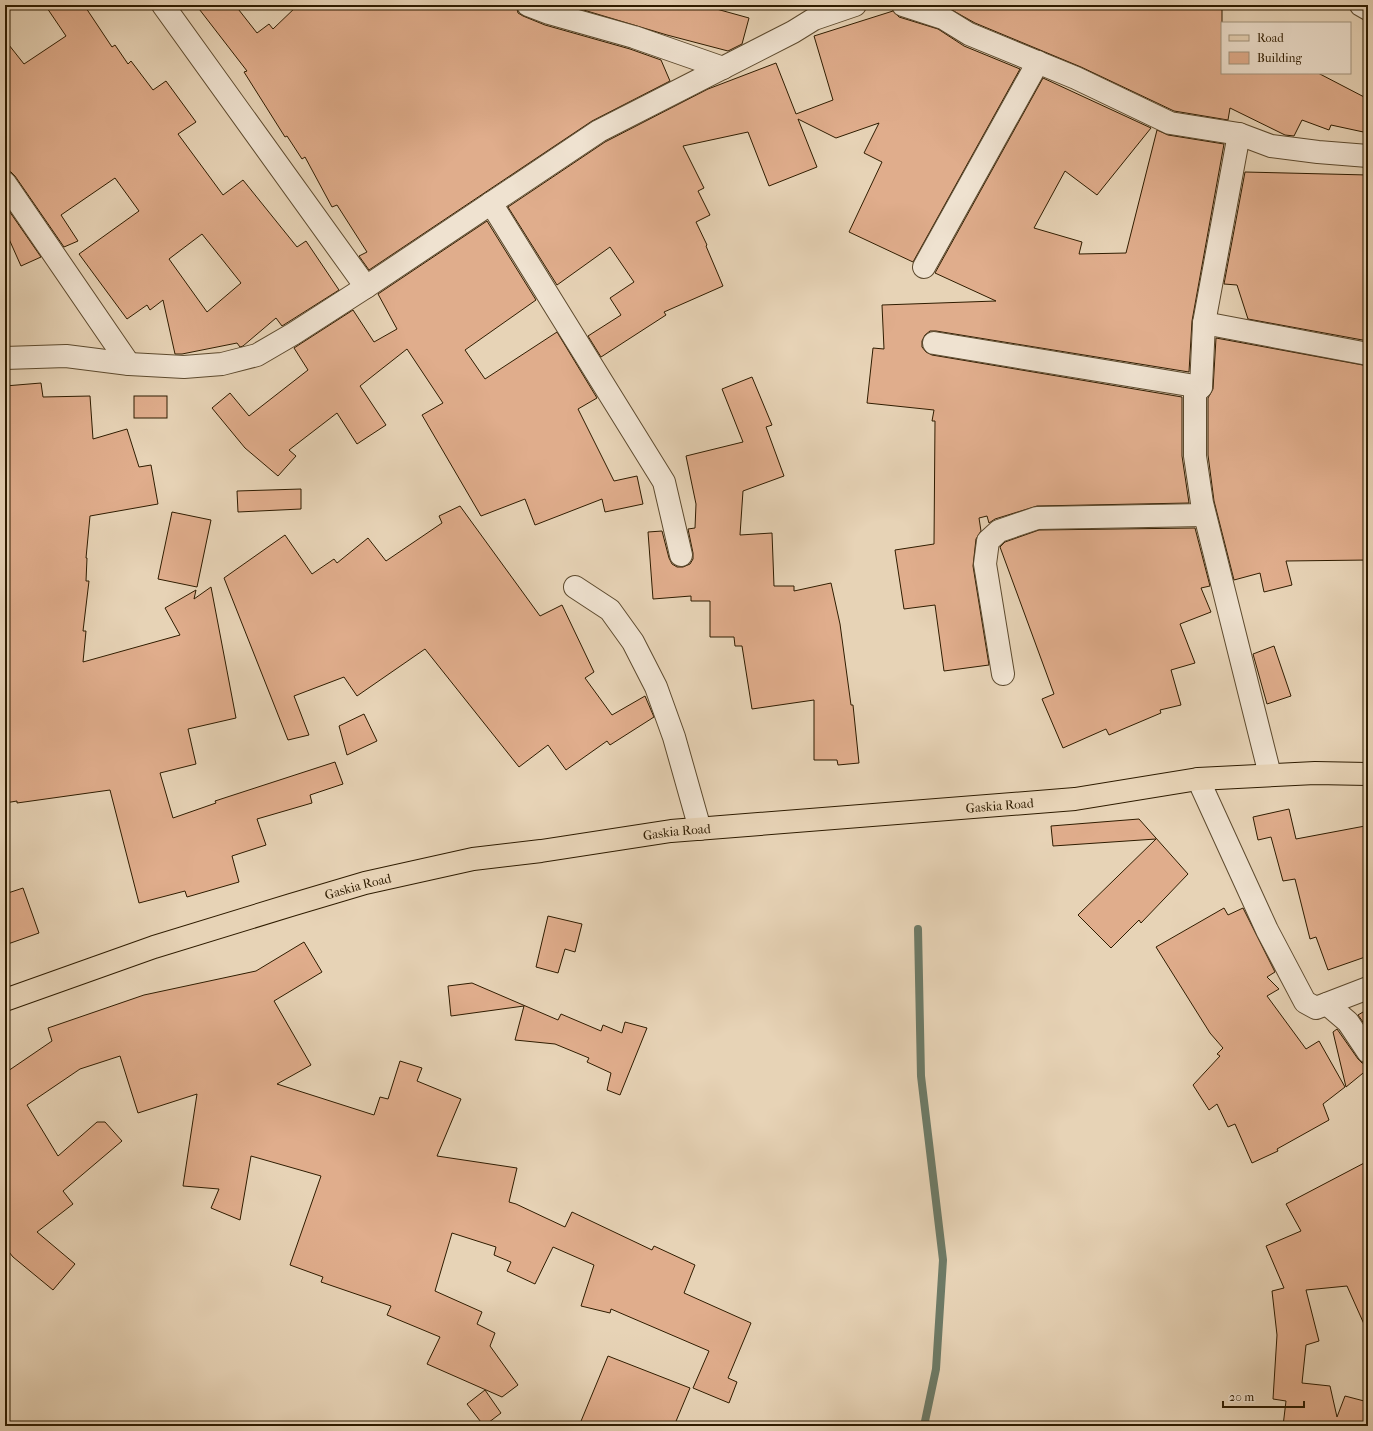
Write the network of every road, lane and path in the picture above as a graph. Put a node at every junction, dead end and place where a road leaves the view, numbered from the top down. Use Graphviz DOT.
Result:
graph roads {
  1 [pos="163,5"];
  2 [pos="528,5"];
  3 [pos="855,5"];
  4 [pos="903,5"];
  5 [pos="1361,5"];
  6 [pos="1368,9"];
  7 [pos="814,12"];
  8 [pos="1038,62"];
  9 [pos="723,68"];
  10 [pos="1239,134"];
  11 [pos="1368,156"];
  12 [pos="5,183"];
  13 [pos="491,203"];
  14 [pos="924,267"];
  15 [pos="366,287"];
  16 [pos="1204,322"];
  17 [pos="934,343"];
  18 [pos="1368,354"];
  19 [pos="5,358"];
  20 [pos="130,364"];
  21 [pos="1201,387"];
  22 [pos="1204,515"];
  23 [pos="680,555"];
  24 [pos="575,587"];
  25 [pos="1003,674"];
  26 [pos="1368,774"];
  27 [pos="1270,775"];
  28 [pos="1198,779"];
  29 [pos="700,829"];
  30 [pos="1368,988"];
  31 [pos="5,1000"];
  32 [pos="1327,1004"];
  33 [pos="1368,1052"];
  1 -- 15 [label="street"];
  2 -- 9 [label="street"];
  3 -- 7 [label="street"];
  4 -- 8 [label="street"];
  5 -- 6 [label="street"];
  7 -- 9 [label="street"];
  8 -- 10 [label="street"];
  8 -- 14 [label="street"];
  9 -- 13 [label="street"];
  10 -- 11 [label="street"];
  10 -- 16 [label="street"];
  12 -- 20 [label="street"];
  13 -- 15 [label="street"];
  13 -- 23 [label="street"];
  15 -- 20 [label="street"];
  16 -- 18 [label="street"];
  16 -- 21 [label="street"];
  17 -- 21 [label="street"];
  19 -- 20 [label="street"];
  21 -- 22 [label="street"];
  22 -- 25 [label="street"];
  22 -- 27 [label="street"];
  24 -- 29 [label="street"];
  26 -- 27 [label="main road, Gaskia Road"];
  27 -- 28 [label="main road, Gaskia Road"];
  28 -- 29 [label="main road, Gaskia Road"];
  28 -- 32 [label="street"];
  29 -- 31 [label="main road, Gaskia Road"];
  30 -- 32 [label="street"];
  32 -- 33 [label="street"];
}
